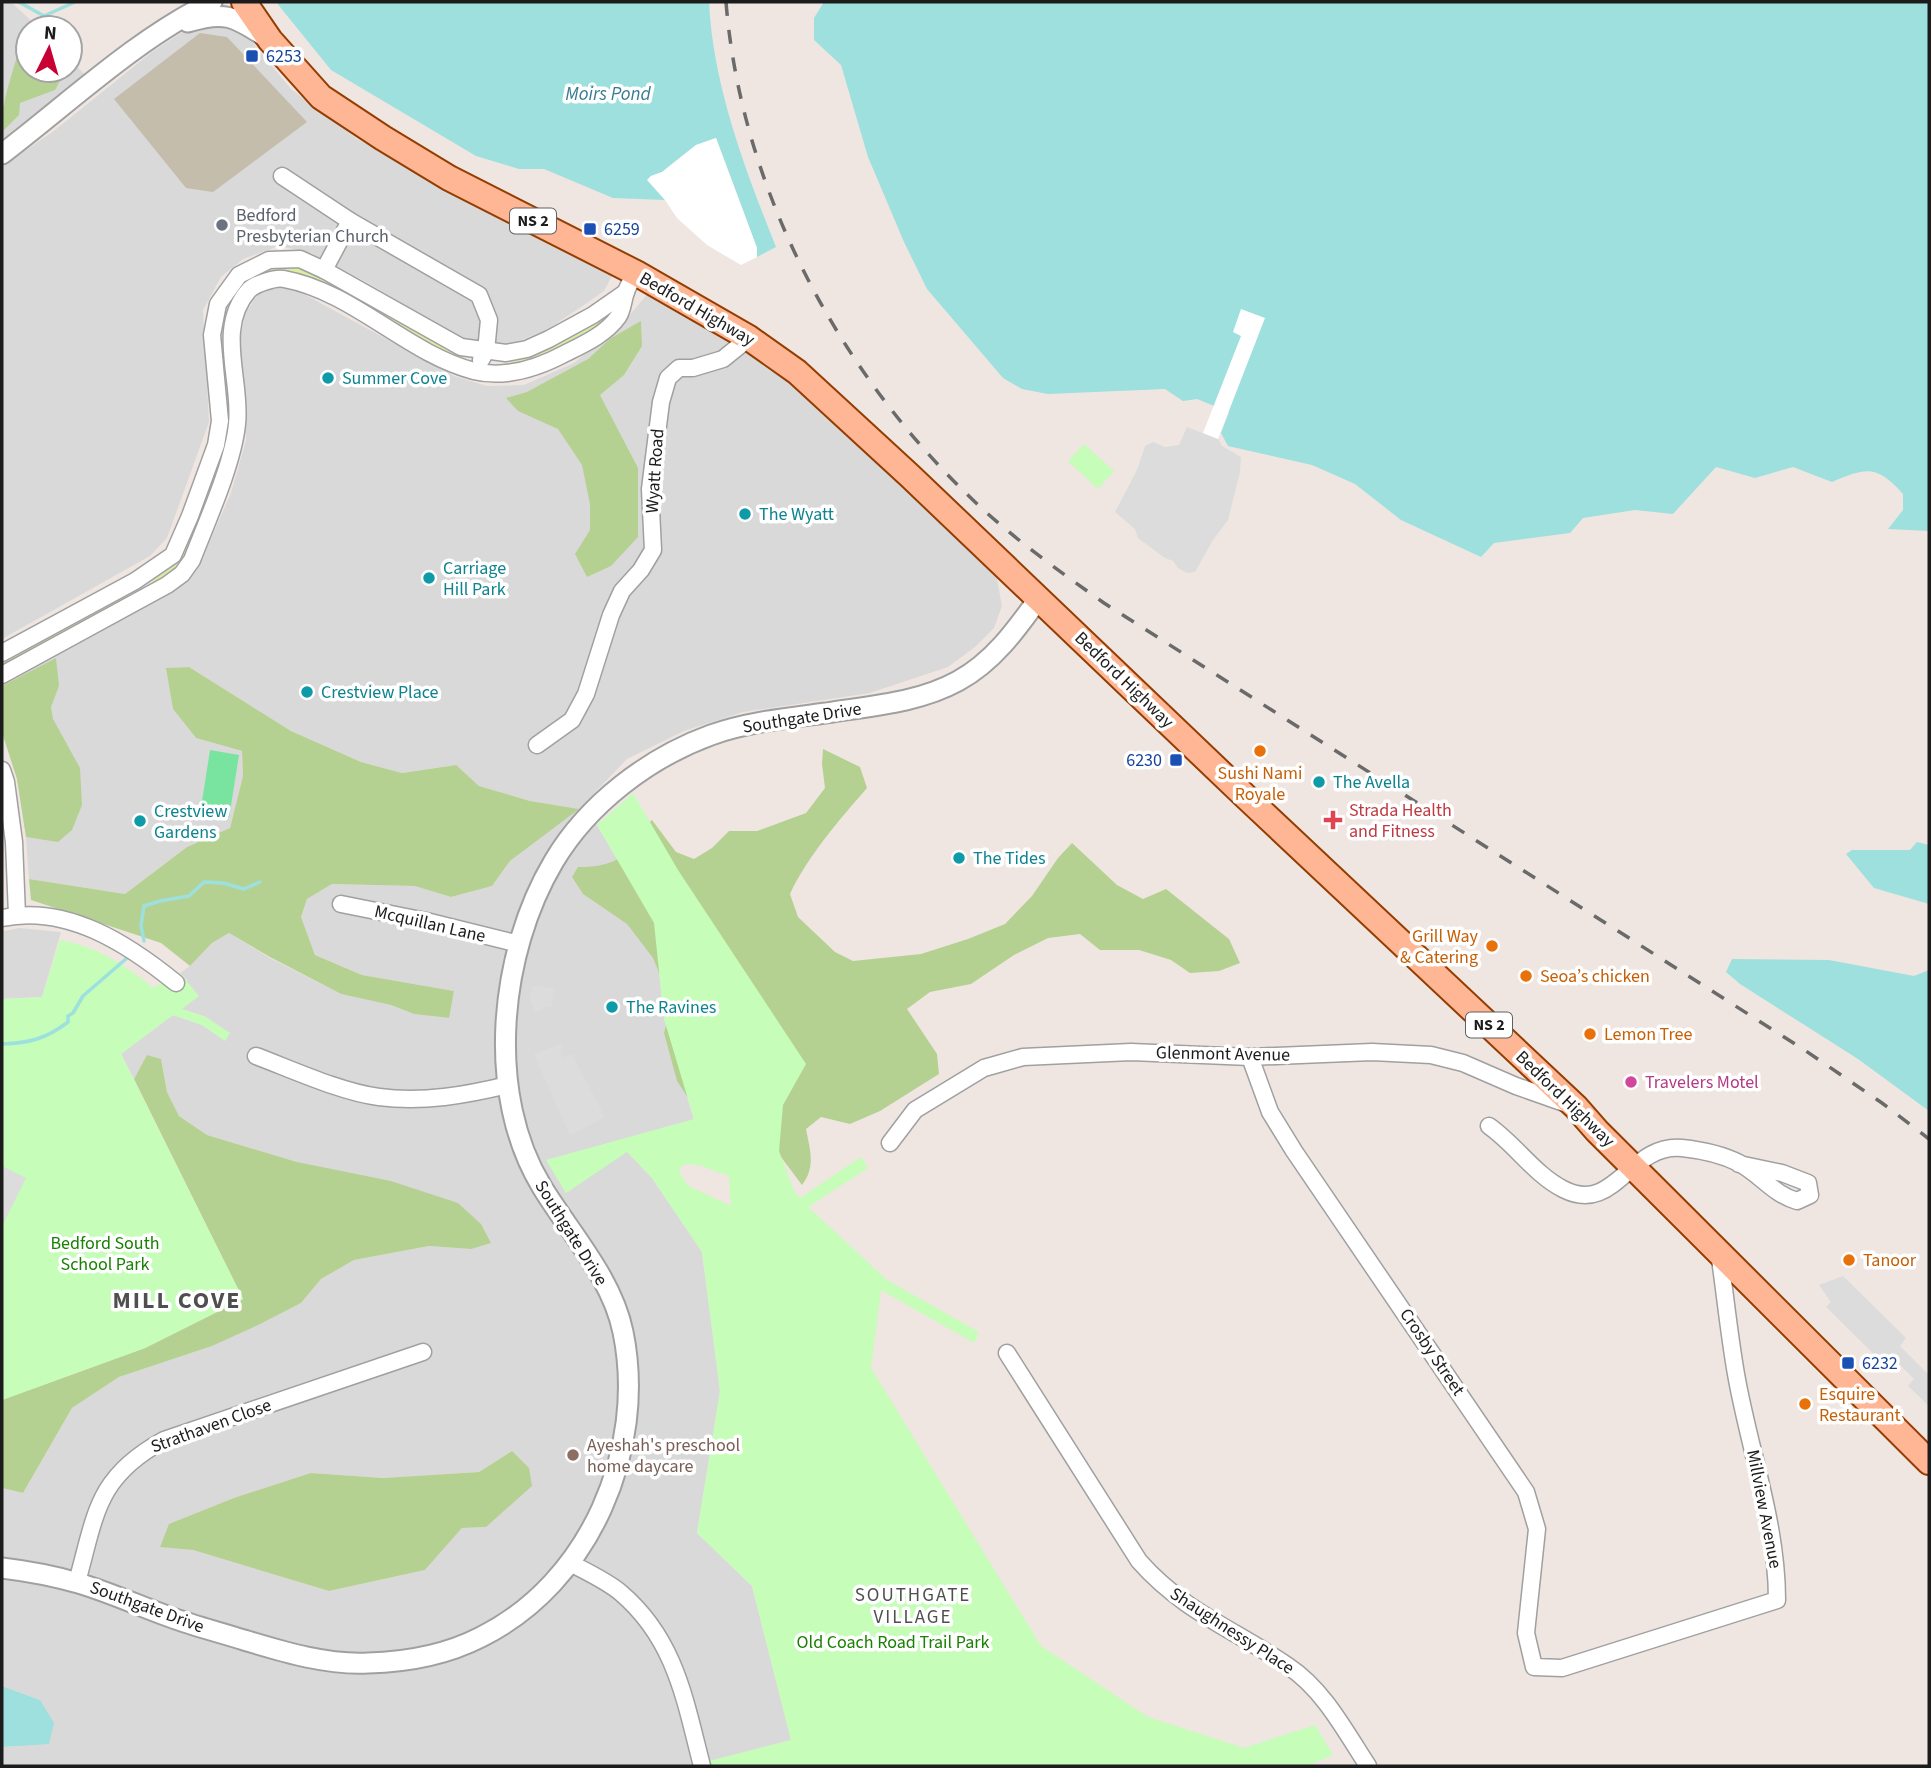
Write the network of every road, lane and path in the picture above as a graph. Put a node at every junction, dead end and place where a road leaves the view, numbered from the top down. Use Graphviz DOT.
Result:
graph roads {
  1 [pos="212,2"];
  2 [pos="244,2"];
  3 [pos="167,28"];
  4 [pos="270,40"];
  5 [pos="2,154"];
  6 [pos="282,176"];
  7 [pos="350,221"];
  8 [pos="324,270"];
  9 [pos="631,283"];
  10 [pos="749,338"];
  11 [pos="486,351"];
  12 [pos="476,371"];
  13 [pos="1014,577"];
  14 [pos="1039,598"];
  15 [pos="1009,639"];
  16 [pos="2,653"];
  17 [pos="2,675"];
  18 [pos="537,745"];
  19 [pos="2,770"];
  20 [pos="6,818"];
  21 [pos="341,904"];
  22 [pos="9,916"];
  23 [pos="519,944"];
  24 [pos="176,983"];
  25 [pos="256,1056"];
  26 [pos="1250,1057"];
  27 [pos="508,1085"];
  28 [pos="1576,1107"];
  29 [pos="1489,1126"];
  30 [pos="890,1143"];
  31 [pos="1740,1164"];
  32 [pos="1634,1166"];
  33 [pos="1719,1252"];
  34 [pos="423,1352"];
  35 [pos="1007,1353"];
  36 [pos="1929,1461"];
  37 [pos="570,1563"];
  38 [pos="2,1568"];
  39 [pos="77,1582"];
  40 [pos="1534,1667"];
  41 [pos="702,1766"];
  42 [pos="1368,1766"];
  1 -- 3 [label="street"];
  2 -- 4 [label="main road, Bedford Highway / NS 2"];
  3 -- 4 [label="street"];
  3 -- 5 [label="street"];
  4 -- 9 [label="main road, Bedford Highway / NS 2"];
  6 -- 7 [label="street"];
  7 -- 8 [label="street"];
  7 -- 11 [label="street"];
  8 -- 11 [label="street"];
  8 -- 16 [label="street"];
  9 -- 10 [label="main road, Bedford Highway / NS 2"];
  9 -- 11 [label="street"];
  9 -- 12 [label="street"];
  10 -- 13 [label="main road, Bedford Highway / NS 2"];
  10 -- 18 [label="street, Wyatt Road"];
  11 -- 12 [label="street"];
  12 -- 17 [label="street"];
  13 -- 14 [label="main road, Bedford Highway / NS 2"];
  13 -- 15 [label="street"];
  14 -- 15 [label="street, Southgate Drive"];
  14 -- 28 [label="main road, Bedford Highway / NS 2"];
  15 -- 23 [label="street, Southgate Drive"];
  19 -- 20 [label="street"];
  20 -- 22 [label="street"];
  21 -- 23 [label="street, Mcquillan Lane"];
  22 -- 24 [label="street"];
  23 -- 27 [label="street, Southgate Drive"];
  25 -- 27 [label="street"];
  26 -- 28 [label="street, Glenmont Avenue"];
  26 -- 30 [label="street, Glenmont Avenue"];
  26 -- 40 [label="street, Crosby Street"];
  27 -- 37 [label="street, Southgate Drive"];
  28 -- 32 [label="main road, Bedford Highway / NS 2"];
  29 -- 32 [label="street"];
  31 -- 32 [label="street"];
  32 -- 33 [label="main road, Bedford Highway / NS 2"];
  33 -- 36 [label="main road, Bedford Highway / NS 2"];
  33 -- 40 [label="street, Millview Avenue"];
  34 -- 39 [label="street, Strathaven Close"];
  35 -- 42 [label="street, Shaughnessy Place"];
  37 -- 39 [label="street, Southgate Drive"];
  37 -- 41 [label="street"];
  38 -- 39 [label="street, Southgate Drive"];
}
